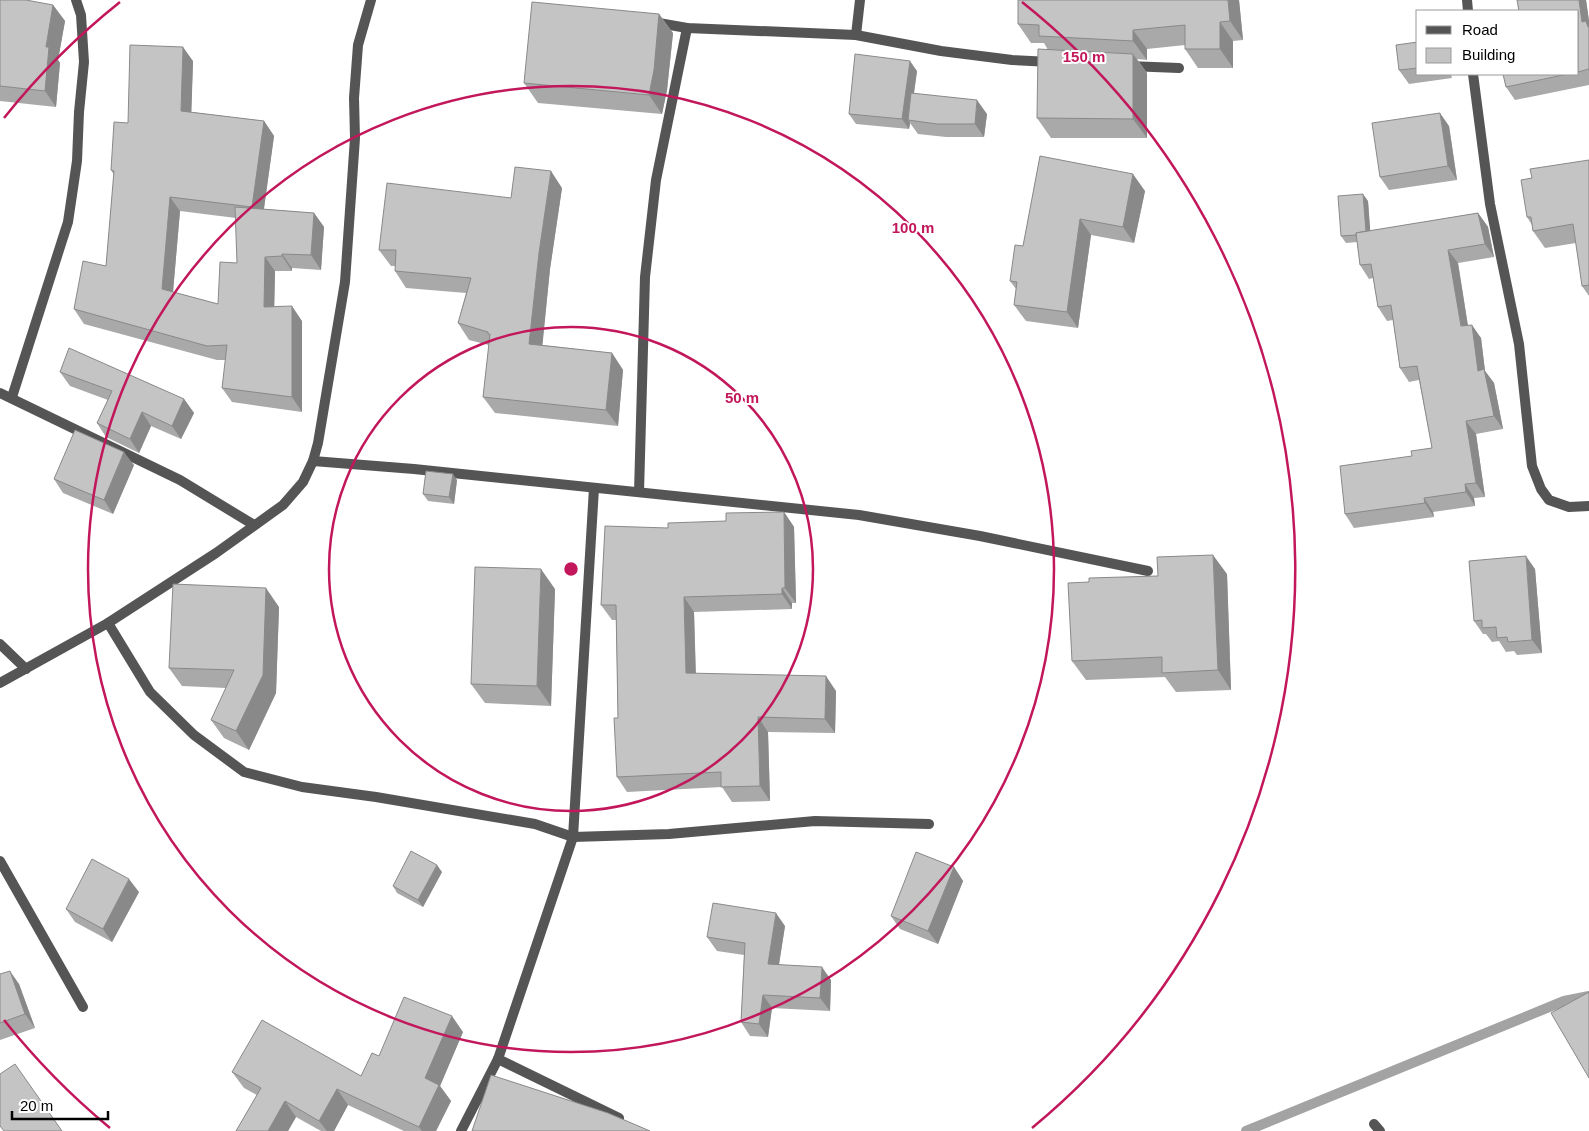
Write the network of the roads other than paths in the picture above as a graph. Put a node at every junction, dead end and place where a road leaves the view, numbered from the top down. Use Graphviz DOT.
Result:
graph roads {
  1 [pos="76,0"];
  2 [pos="371,0"];
  3 [pos="860,0"];
  4 [pos="641,20"];
  5 [pos="688,28"];
  6 [pos="856,35"];
  7 [pos="1061,62"];
  8 [pos="1120,65"];
  9 [pos="1179,68"];
  10 [pos="1473,75"];
  11 [pos="0,393"];
  12 [pos="12,397"];
  13 [pos="312,461"];
  14 [pos="594,488"];
  15 [pos="640,492"];
  16 [pos="1589,506"];
  17 [pos="254,525"];
  18 [pos="1148,571"];
  19 [pos="108,623"];
  20 [pos="0,644"];
  21 [pos="26,669"];
  22 [pos="0,683"];
  23 [pos="928,824"];
  24 [pos="573,837"];
  25 [pos="0,861"];
  26 [pos="83,1007"];
  27 [pos="498,1059"];
  28 [pos="628,1122"];
  29 [pos="461,1131"];
  1 -- 12 [label="street"];
  2 -- 13 [label="street"];
  3 -- 6 [label="street"];
  4 -- 5 [label="street"];
  5 -- 6 [label="street"];
  5 -- 15 [label="street"];
  6 -- 7 [label="street"];
  8 -- 9 [label="street"];
  10 -- 16 [label="street"];
  11 -- 12 [label="street"];
  12 -- 17 [label="street"];
  13 -- 14 [label="street"];
  13 -- 17 [label="street"];
  14 -- 15 [label="street"];
  14 -- 24 [label="street"];
  15 -- 18 [label="street"];
  17 -- 19 [label="street"];
  19 -- 21 [label="street"];
  19 -- 24 [label="street"];
  20 -- 21 [label="street"];
  21 -- 22 [label="street"];
  23 -- 24 [label="street"];
  24 -- 27 [label="street"];
  25 -- 26 [label="street"];
  27 -- 28 [label="street"];
  27 -- 29 [label="street"];
}
